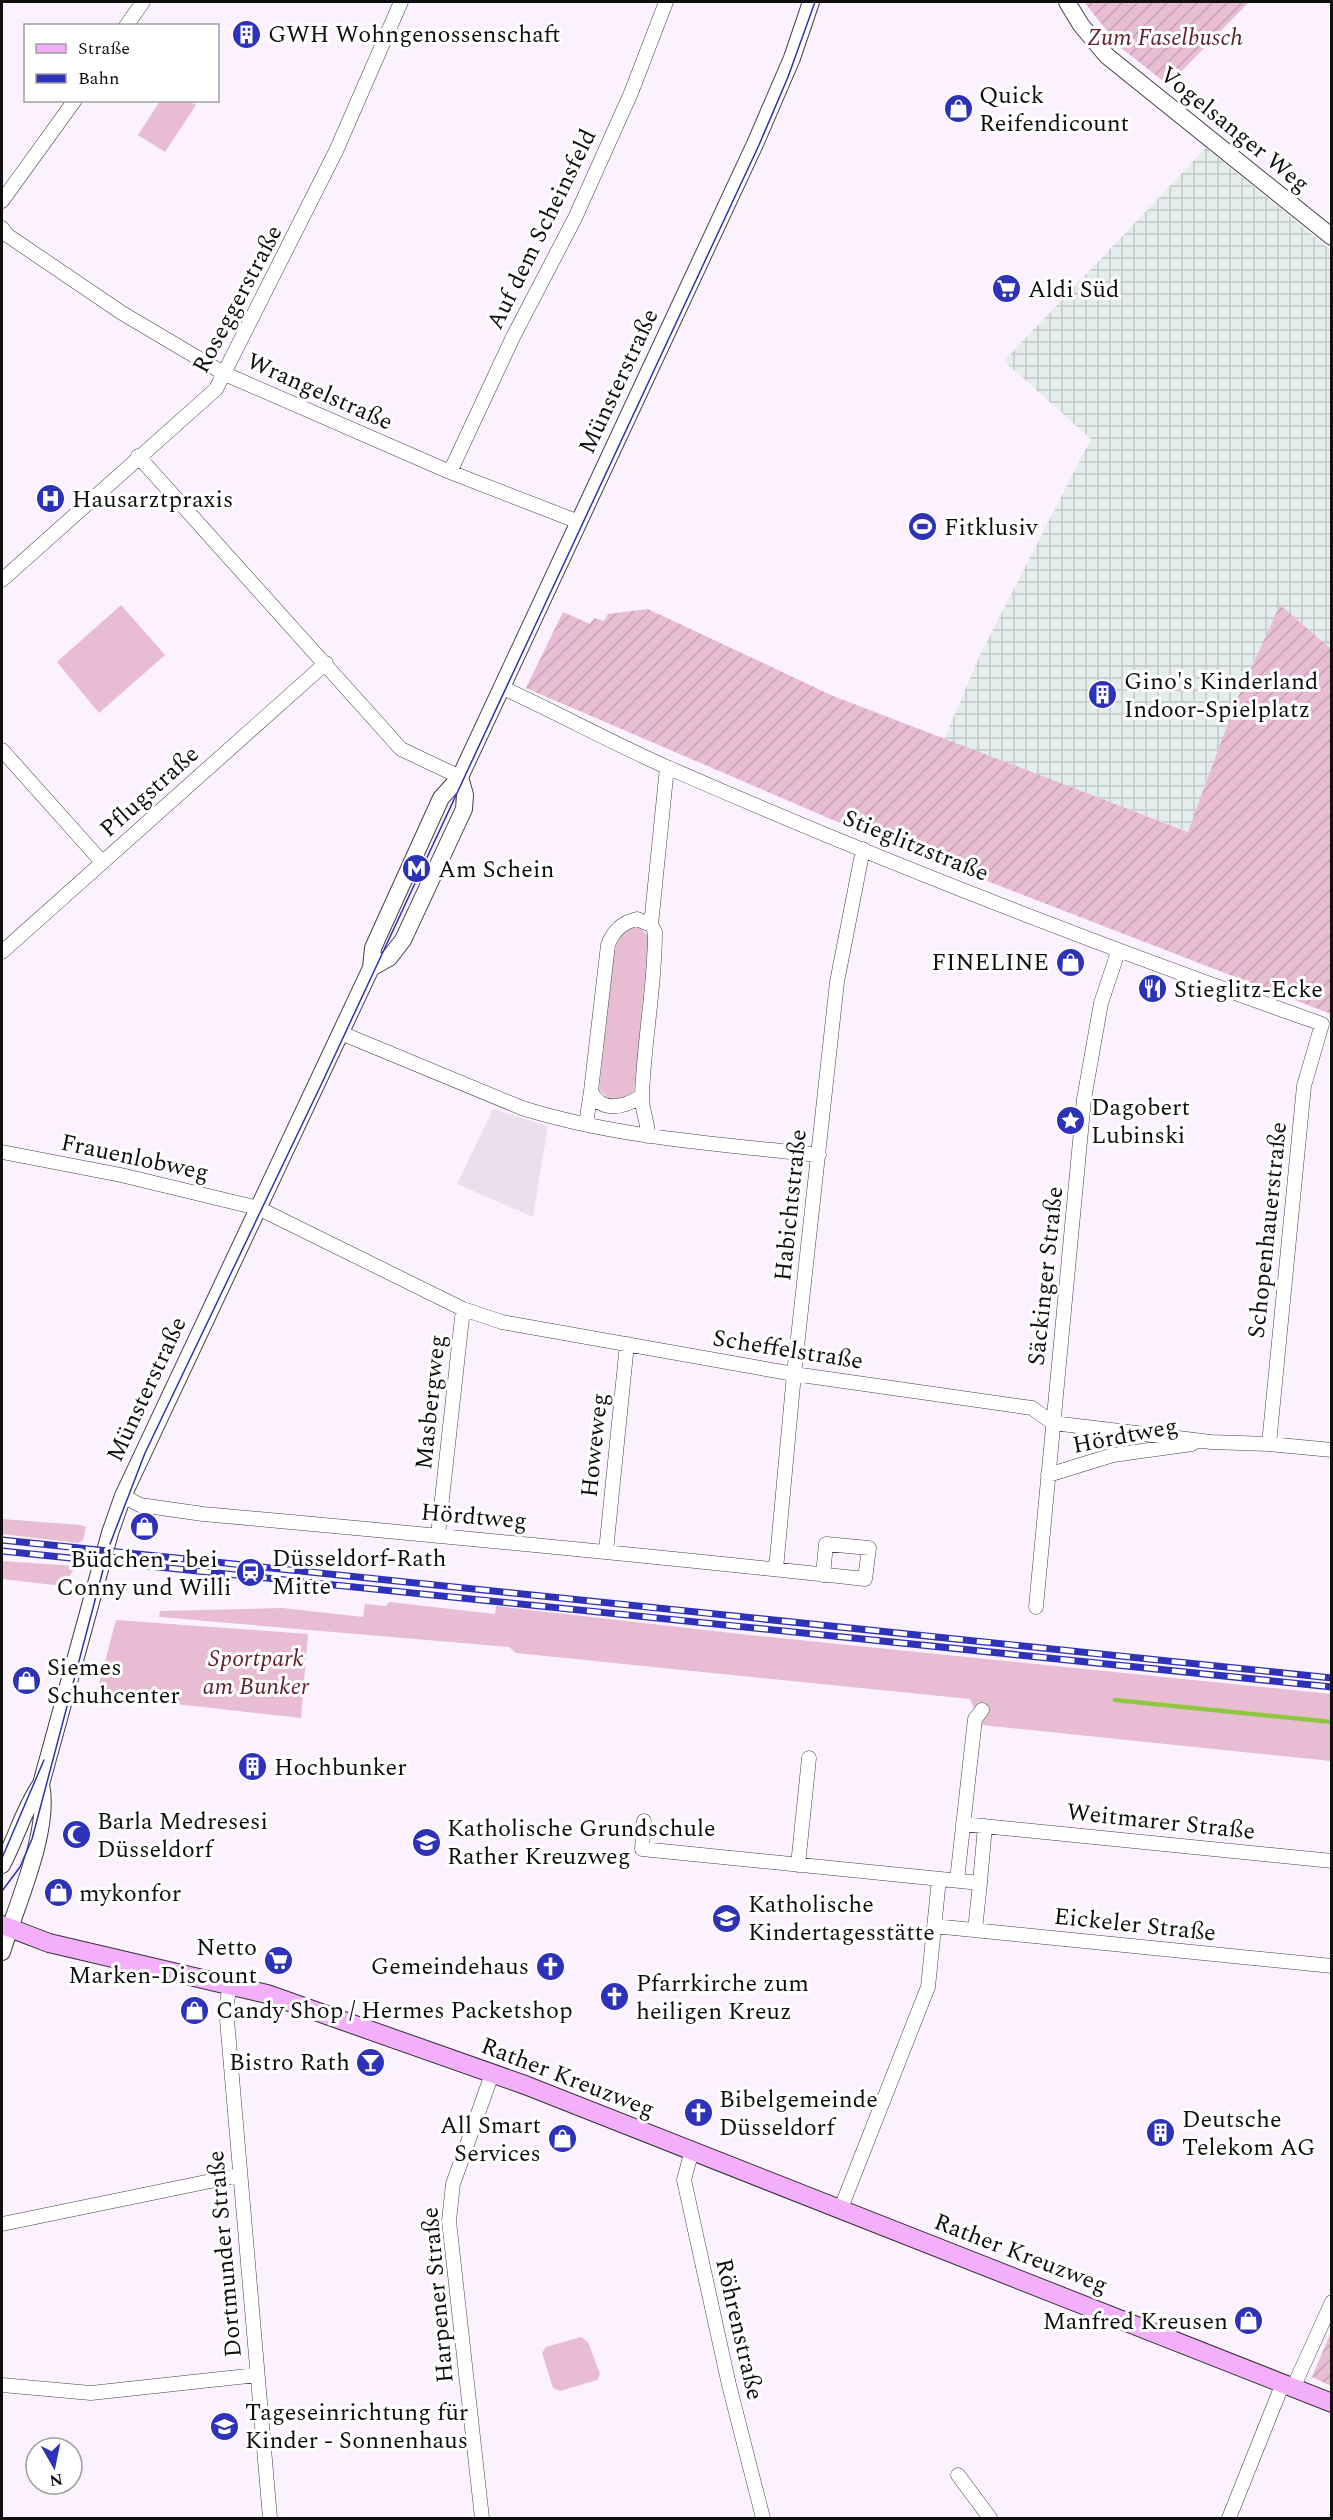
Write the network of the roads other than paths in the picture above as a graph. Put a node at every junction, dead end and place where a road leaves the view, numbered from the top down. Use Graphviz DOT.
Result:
graph roads {
  1 [pos="143,2"];
  2 [pos="400,2"];
  3 [pos="666,2"];
  4 [pos="811,2"];
  5 [pos="1067,2"];
  6 [pos="127,24"];
  7 [pos="74,102"];
  8 [pos="2,201"];
  9 [pos="2,228"];
  10 [pos="1332,237"];
  11 [pos="225,375"];
  12 [pos="138,456"];
  13 [pos="450,472"];
  14 [pos="579,522"];
  15 [pos="2,580"];
  16 [pos="326,663"];
  17 [pos="501,687"];
  18 [pos="2,750"];
  19 [pos="667,767"];
  20 [pos="460,777"];
  21 [pos="863,849"];
  22 [pos="102,862"];
  23 [pos="651,925"];
  24 [pos="2,952"];
  25 [pos="1118,952"];
  26 [pos="371,968"];
  27 [pos="1322,1024"];
  28 [pos="341,1033"];
  29 [pos="591,1090"];
  30 [pos="642,1096"];
  31 [pos="586,1124"];
  32 [pos="648,1136"];
  33 [pos="2,1152"];
  34 [pos="819,1155"];
  35 [pos="258,1208"];
  36 [pos="463,1309"];
  37 [pos="627,1344"];
  38 [pos="794,1374"];
  39 [pos="1053,1423"];
  40 [pos="1211,1442"];
  41 [pos="1269,1443"];
  42 [pos="1332,1450"];
  43 [pos="1048,1475"];
  44 [pos="123,1496"];
  45 [pos="438,1535"];
  46 [pos="606,1551"];
  47 [pos="776,1569"];
  48 [pos="823,1575"];
  49 [pos="1036,1607"];
  50 [pos="982,1710"];
  51 [pos="809,1758"];
  52 [pos="41,1784"];
  53 [pos="644,1821"];
  54 [pos="963,1824"];
  55 [pos="985,1826"];
  56 [pos="1332,1861"];
  57 [pos="2,1865"];
  58 [pos="798,1865"];
  59 [pos="939,1879"];
  60 [pos="957,1881"];
  61 [pos="980,1883"];
  62 [pos="934,1926"];
  63 [pos="5,1927"];
  64 [pos="975,1930"];
  65 [pos="2,1952"];
  66 [pos="1332,1966"];
  67 [pos="230,1985"];
  68 [pos="492,2074"];
  69 [pos="692,2150"];
  70 [pos="240,2175"];
  71 [pos="841,2208"];
  72 [pos="2,2224"];
  73 [pos="1332,2302"];
  74 [pos="257,2375"];
  75 [pos="2,2385"];
  76 [pos="1288,2386"];
  77 [pos="1332,2403"];
  78 [pos="958,2475"];
  79 [pos="270,2518"];
  80 [pos="482,2518"];
  81 [pos="763,2518"];
  82 [pos="990,2518"];
  83 [pos="1229,2518"];
  1 -- 6 [label="street"];
  2 -- 11 [label="street, Roseggerstraße"];
  3 -- 13 [label="street, Auf dem Scheinsfeld"];
  4 -- 14 [label="street, Münsterstraße"];
  5 -- 10 [label="street, Vogelsanger Weg"];
  7 -- 8 [label="street"];
  9 -- 11 [label="street, Wrangelstraße"];
  11 -- 12 [label="street, Roseggerstraße"];
  11 -- 13 [label="street, Wrangelstraße"];
  12 -- 15 [label="street, Roseggerstraße"];
  12 -- 16 [label="street"];
  13 -- 14 [label="street, Wrangelstraße"];
  14 -- 17 [label="street, Münsterstraße"];
  16 -- 20 [label="street"];
  16 -- 22 [label="street, Pflugstraße"];
  17 -- 19 [label="street, Stieglitzstraße"];
  17 -- 20 [label="street, Münsterstraße"];
  18 -- 22 [label="street"];
  19 -- 21 [label="street, Stieglitzstraße"];
  19 -- 23 [label="street"];
  20 -- 26 [label="street, Münsterstraße"];
  20 -- 26 [label="street"];
  21 -- 25 [label="street, Stieglitzstraße"];
  21 -- 34 [label="street, Habichtstraße"];
  22 -- 24 [label="street, Pflugstraße"];
  23 -- 29 [label="street"];
  23 -- 30 [label="street"];
  25 -- 27 [label="street, Stieglitzstraße"];
  25 -- 39 [label="street, Säckinger Straße"];
  26 -- 28 [label="street, Münsterstraße"];
  27 -- 41 [label="street, Schopenhauerstraße"];
  28 -- 31 [label="street"];
  28 -- 35 [label="street, Münsterstraße"];
  29 -- 30 [label="street"];
  29 -- 31 [label="street"];
  30 -- 32 [label="street"];
  31 -- 32 [label="street"];
  32 -- 34 [label="street"];
  33 -- 35 [label="street, Frauenlobweg"];
  34 -- 38 [label="street, Habichtstraße"];
  35 -- 36 [label="street, Scheffelstraße"];
  35 -- 44 [label="street, Münsterstraße"];
  36 -- 37 [label="street, Scheffelstraße"];
  36 -- 45 [label="street, Masbergweg"];
  37 -- 38 [label="street, Scheffelstraße"];
  37 -- 46 [label="street, Howeweg"];
  38 -- 39 [label="street, Scheffelstraße"];
  38 -- 47 [label="street, Habichtstraße"];
  39 -- 40 [label="street, Scheffelstraße"];
  39 -- 43 [label="street, Säckinger Straße"];
  40 -- 41 [label="street, Scheffelstraße"];
  40 -- 43 [label="street, Hördtweg"];
  41 -- 42 [label="street, Scheffelstraße"];
  43 -- 49 [label="street, Säckinger Straße"];
  44 -- 45 [label="street, Hördtweg"];
  44 -- 52 [label="street, Münsterstraße"];
  45 -- 46 [label="street, Hördtweg"];
  46 -- 47 [label="street, Hördtweg"];
  47 -- 48 [label="street, Hördtweg"];
  50 -- 54 [label="street"];
  51 -- 58 [label="street"];
  52 -- 57 [label="street, Münsterstraße"];
  52 -- 63 [label="street, Münsterstraße"];
  53 -- 58 [label="street"];
  54 -- 55 [label="street, Weitmarer Straße"];
  54 -- 60 [label="street"];
  55 -- 56 [label="street, Weitmarer Straße"];
  55 -- 61 [label="street"];
  58 -- 59 [label="street"];
  59 -- 60 [label="street"];
  59 -- 62 [label="street"];
  60 -- 61 [label="street"];
  61 -- 64 [label="street"];
  62 -- 64 [label="street, Eickeler Straße"];
  62 -- 71 [label="street"];
  63 -- 65 [label="street, Münsterstraße"];
  63 -- 67 [label="main road, Rather Kreuzweg"];
  64 -- 66 [label="street, Eickeler Straße"];
  67 -- 68 [label="main road, Rather Kreuzweg"];
  67 -- 70 [label="street, Dortmunder Straße"];
  68 -- 69 [label="main road, Rather Kreuzweg"];
  68 -- 80 [label="street, Harpener Straße"];
  69 -- 71 [label="main road, Rather Kreuzweg"];
  69 -- 81 [label="street, Röhrenstraße"];
  70 -- 72 [label="street"];
  70 -- 74 [label="street, Dortmunder Straße"];
  71 -- 76 [label="main road, Rather Kreuzweg"];
  73 -- 76 [label="street"];
  74 -- 75 [label="street"];
  74 -- 79 [label="street, Dortmunder Straße"];
  76 -- 77 [label="main road, Rather Kreuzweg"];
  76 -- 83 [label="street"];
  78 -- 82 [label="street"];
}
